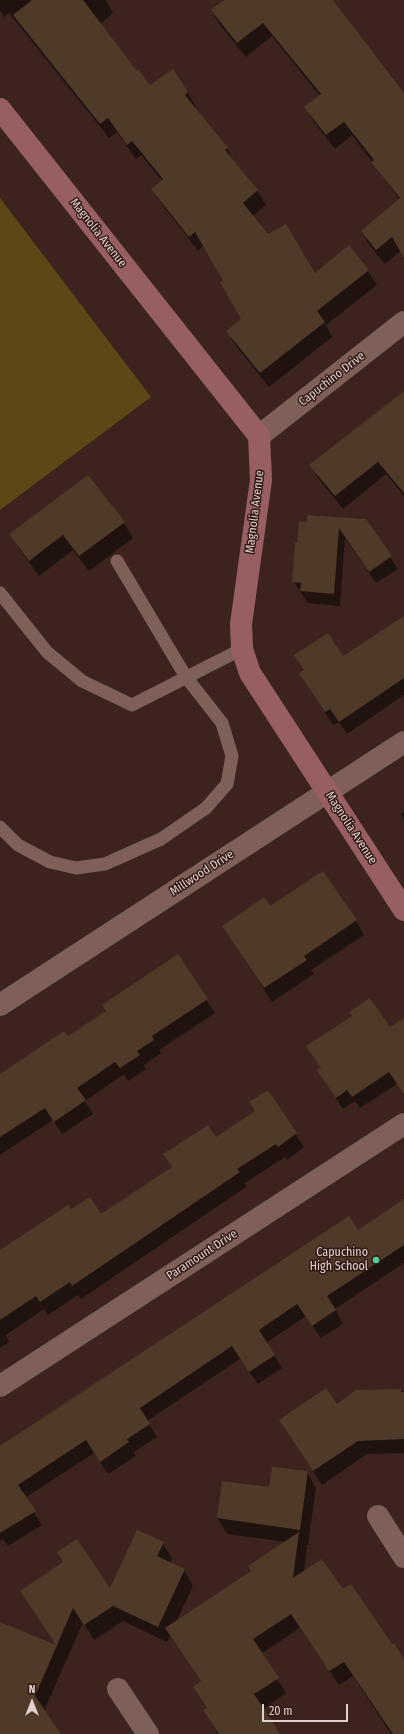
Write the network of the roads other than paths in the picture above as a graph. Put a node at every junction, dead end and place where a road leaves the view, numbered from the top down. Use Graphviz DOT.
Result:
graph roads {
  1 [pos="0,109"];
  2 [pos="404,322"];
  3 [pos="259,436"];
  4 [pos="117,561"];
  5 [pos="0,592"];
  6 [pos="242,649"];
  7 [pos="186,678"];
  8 [pos="404,742"];
  9 [pos="327,792"];
  10 [pos="0,827"];
  11 [pos="404,910"];
  12 [pos="0,1006"];
  13 [pos="404,1124"];
  14 [pos="0,1386"];
  15 [pos="378,1516"];
  16 [pos="404,1557"];
  17 [pos="118,1689"];
  18 [pos="148,1734"];
  1 -- 3 [label="main road, Magnolia Avenue"];
  2 -- 3 [label="street, Capuchino Drive"];
  3 -- 6 [label="main road, Magnolia Avenue"];
  4 -- 7 [label="lane"];
  5 -- 7 [label="lane"];
  6 -- 7 [label="lane"];
  6 -- 9 [label="main road, Magnolia Avenue"];
  7 -- 10 [label="lane"];
  8 -- 9 [label="street, Millwood Drive"];
  9 -- 11 [label="main road, Magnolia Avenue"];
  9 -- 12 [label="street, Millwood Drive"];
  13 -- 14 [label="street, Paramount Drive"];
  15 -- 16 [label="street"];
  17 -- 18 [label="street"];
}
